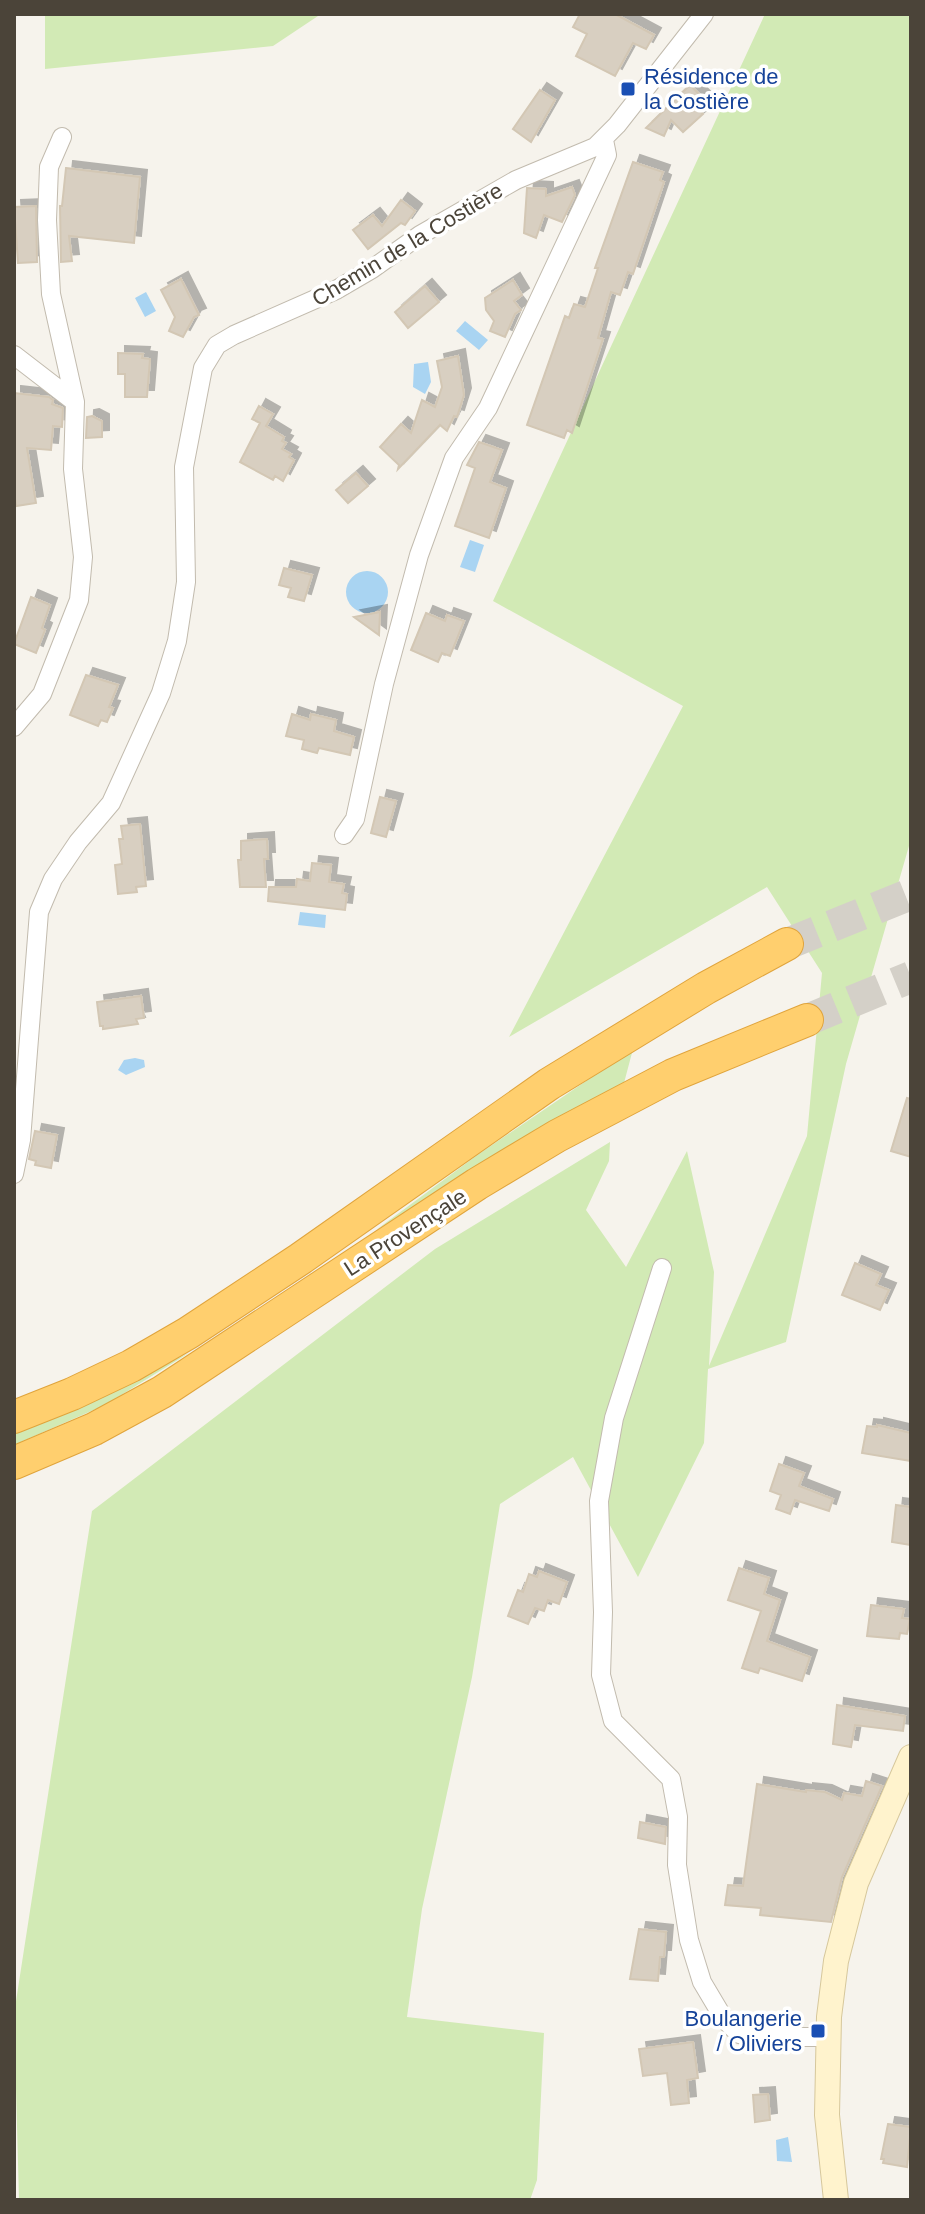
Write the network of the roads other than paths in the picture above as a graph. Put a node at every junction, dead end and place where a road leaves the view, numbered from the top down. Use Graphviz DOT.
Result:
graph roads {
  1 [pos="704,14"];
  2 [pos="62,137"];
  3 [pos="604,140"];
  4 [pos="14,355"];
  5 [pos="75,402"];
  6 [pos="14,727"];
  7 [pos="344,835"];
  8 [pos="787,944"];
  9 [pos="807,1020"];
  10 [pos="14,1174"];
  11 [pos="662,1268"];
  12 [pos="14,1417"];
  13 [pos="14,1463"];
  14 [pos="911,1757"];
  15 [pos="828,2037"];
  16 [pos="836,2200"];
  1 -- 3 [label="street, Chemin de la Costière"];
  2 -- 5 [label="street"];
  3 -- 7 [label="street, Chemin de la Costière"];
  3 -- 10 [label="street, Chemin de la Costière"];
  4 -- 5 [label="street"];
  5 -- 6 [label="street"];
  8 -- 12 [label="highway, La Provençale"];
  9 -- 13 [label="highway, La Provençale"];
  11 -- 15 [label="street"];
  14 -- 15 [label="street"];
  15 -- 16 [label="street"];
}
